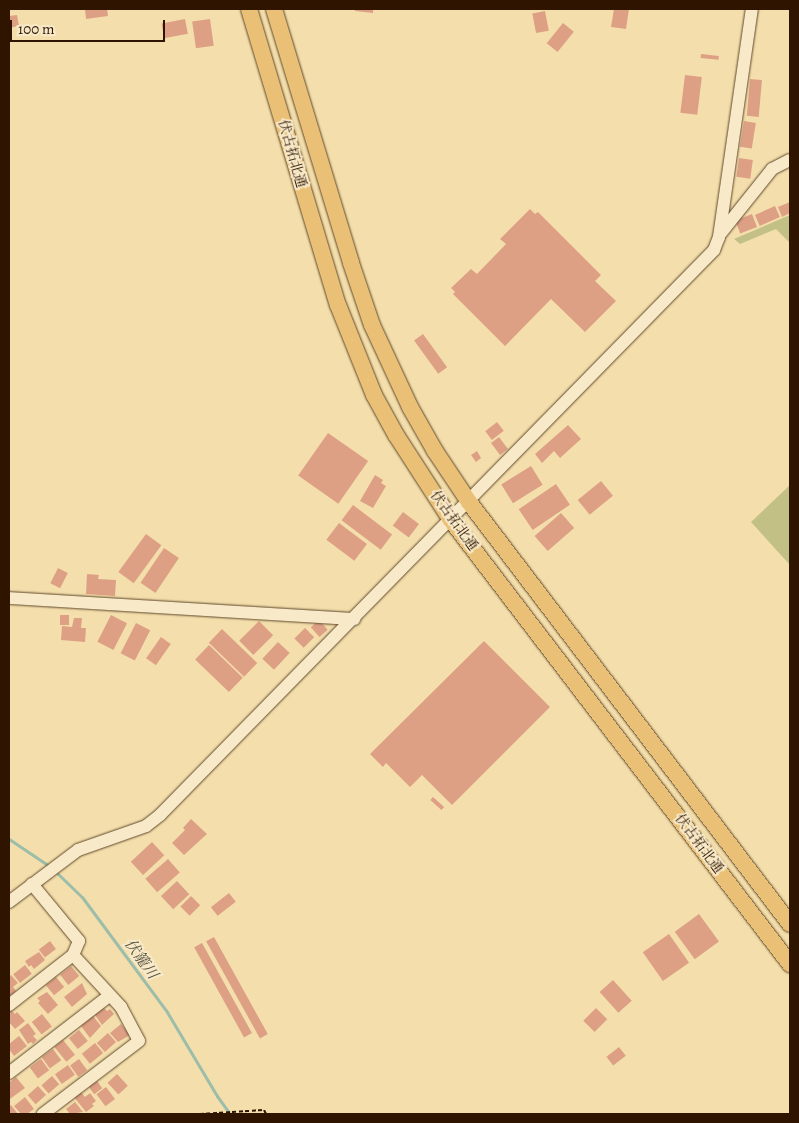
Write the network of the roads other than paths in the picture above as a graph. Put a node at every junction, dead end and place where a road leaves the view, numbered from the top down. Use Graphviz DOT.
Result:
graph roads {
  1 [pos="249,9"];
  2 [pos="274,9"];
  3 [pos="752,9"];
  4 [pos="790,160"];
  5 [pos="719,237"];
  6 [pos="469,502"];
  7 [pos="451,520"];
  8 [pos="9,598"];
  9 [pos="354,618"];
  10 [pos="35,882"];
  11 [pos="9,902"];
  12 [pos="790,924"];
  13 [pos="73,955"];
  14 [pos="790,964"];
  15 [pos="109,996"];
  16 [pos="9,1006"];
  17 [pos="9,1073"];
  18 [pos="43,1114"];
  1 -- 7 [label="main road, 伏古拓北通"];
  2 -- 6 [label="main road, 伏古拓北通"];
  3 -- 5 [label="street"];
  4 -- 5 [label="street"];
  5 -- 6 [label="street"];
  6 -- 7 [label="street"];
  6 -- 12 [label="main road, 伏古拓北通"];
  7 -- 9 [label="street"];
  7 -- 14 [label="main road, 伏古拓北通"];
  8 -- 9 [label="street"];
  9 -- 10 [label="street"];
  10 -- 11 [label="street"];
  10 -- 13 [label="street"];
  13 -- 15 [label="street"];
  13 -- 16 [label="street"];
  15 -- 17 [label="street"];
  15 -- 18 [label="street"];
}
